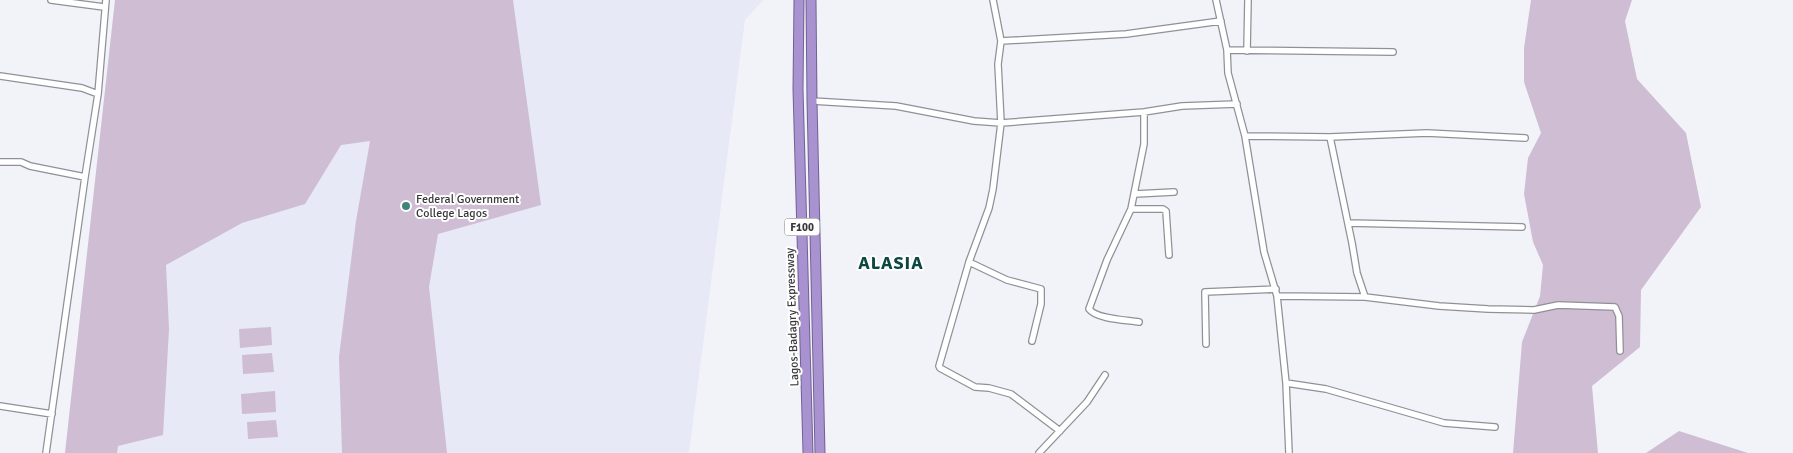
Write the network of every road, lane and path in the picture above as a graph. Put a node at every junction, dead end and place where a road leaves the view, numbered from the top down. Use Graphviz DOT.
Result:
graph roads {
  1 [pos="51,0"];
  2 [pos="799,0"];
  3 [pos="811,0"];
  4 [pos="993,0"];
  5 [pos="1216,0"];
  6 [pos="1248,0"];
  7 [pos="105,3"];
  8 [pos="1221,21"];
  9 [pos="1001,41"];
  10 [pos="1227,50"];
  11 [pos="1247,50"];
  12 [pos="1393,52"];
  13 [pos="0,76"];
  14 [pos="98,94"];
  15 [pos="812,101"];
  16 [pos="1236,104"];
  17 [pos="1144,112"];
  18 [pos="1001,123"];
  19 [pos="1245,136"];
  20 [pos="1330,137"];
  21 [pos="1525,138"];
  22 [pos="0,162"];
  23 [pos="85,177"];
  24 [pos="1174,192"];
  25 [pos="1135,194"];
  26 [pos="1131,209"];
  27 [pos="1348,223"];
  28 [pos="1522,227"];
  29 [pos="1169,255"];
  30 [pos="970,262"];
  31 [pos="1276,290"];
  32 [pos="1278,296"];
  33 [pos="1365,297"];
  34 [pos="1139,322"];
  35 [pos="1032,341"];
  36 [pos="1206,344"];
  37 [pos="1620,351"];
  38 [pos="1105,375"];
  39 [pos="1286,383"];
  40 [pos="0,406"];
  41 [pos="52,414"];
  42 [pos="1496,426"];
  43 [pos="1060,430"];
  44 [pos="46,453"];
  45 [pos="808,453"];
  46 [pos="820,453"];
  47 [pos="1039,453"];
  48 [pos="1289,453"];
  1 -- 7 [label="street"];
  2 -- 45 [label="highway, Lagos-Badagry Expressway / F100"];
  3 -- 15 [label="highway, Lagos-Badagry Expressway / F100"];
  4 -- 9 [label="street"];
  5 -- 8 [label="street"];
  6 -- 11 [label="street"];
  7 -- 14 [label="street"];
  8 -- 9 [label="street"];
  8 -- 10 [label="street"];
  9 -- 18 [label="street"];
  10 -- 11 [label="street"];
  10 -- 16 [label="street"];
  11 -- 12 [label="street"];
  13 -- 14 [label="street"];
  14 -- 23 [label="street"];
  15 -- 18 [label="street"];
  15 -- 46 [label="highway, Lagos-Badagry Expressway / F100"];
  16 -- 17 [label="street"];
  16 -- 19 [label="street"];
  17 -- 18 [label="street"];
  17 -- 25 [label="street"];
  18 -- 30 [label="street"];
  19 -- 20 [label="street"];
  19 -- 31 [label="street"];
  20 -- 21 [label="street"];
  20 -- 27 [label="street"];
  22 -- 23 [label="street"];
  23 -- 41 [label="street"];
  24 -- 25 [label="street"];
  25 -- 26 [label="street"];
  26 -- 29 [label="street"];
  26 -- 34 [label="street"];
  27 -- 28 [label="street"];
  27 -- 33 [label="street"];
  30 -- 35 [label="street"];
  30 -- 43 [label="street"];
  31 -- 32 [label="street"];
  31 -- 36 [label="street"];
  32 -- 33 [label="street"];
  32 -- 39 [label="street"];
  33 -- 37 [label="street"];
  38 -- 43 [label="street"];
  39 -- 42 [label="street"];
  39 -- 48 [label="street"];
  40 -- 41 [label="street"];
  41 -- 44 [label="street"];
  43 -- 47 [label="street"];
}
